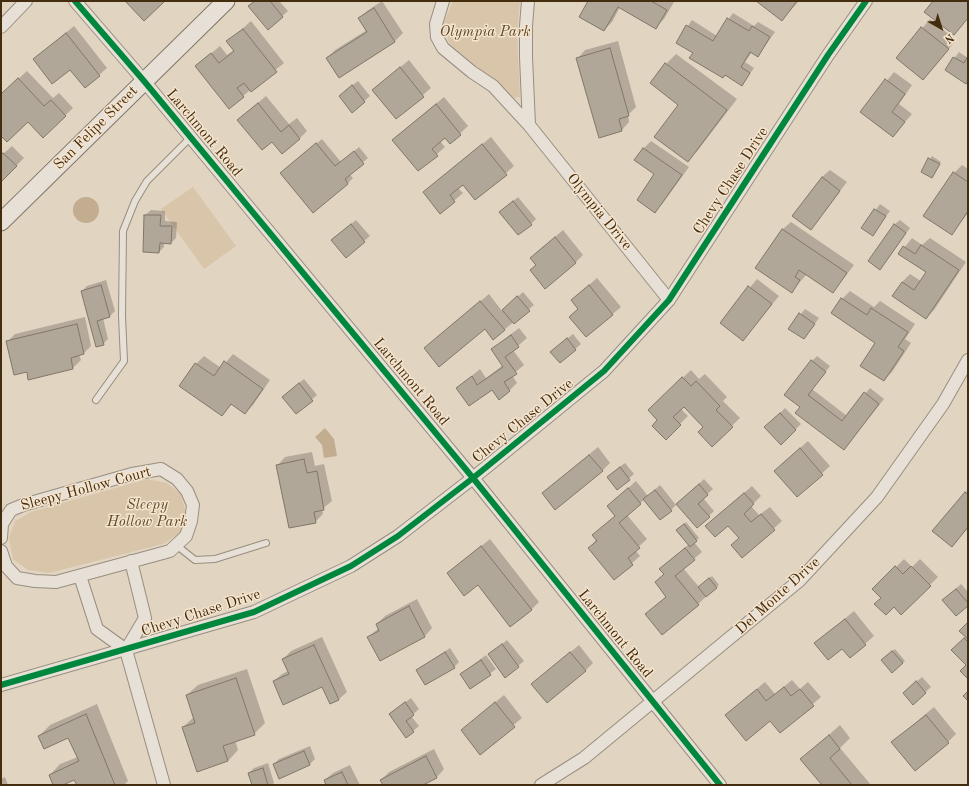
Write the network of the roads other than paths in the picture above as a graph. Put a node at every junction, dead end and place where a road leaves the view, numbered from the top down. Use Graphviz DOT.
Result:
graph roads {
  1 [pos="26,1"];
  2 [pos="75,1"];
  3 [pos="226,1"];
  4 [pos="443,1"];
  5 [pos="528,1"];
  6 [pos="866,1"];
  7 [pos="1,27"];
  8 [pos="144,81"];
  9 [pos="529,124"];
  10 [pos="191,138"];
  11 [pos="1,222"];
  12 [pos="669,300"];
  13 [pos="968,360"];
  14 [pos="96,400"];
  15 [pos="473,478"];
  16 [pos="1,538"];
  17 [pos="266,543"];
  18 [pos="176,545"];
  19 [pos="1,551"];
  20 [pos="131,561"];
  21 [pos="80,576"];
  22 [pos="126,650"];
  23 [pos="1,685"];
  24 [pos="653,703"];
  25 [pos="164,785"];
  26 [pos="541,785"];
  27 [pos="720,785"];
  1 -- 7 [label="street"];
  2 -- 8 [label="street, Larchmont Road"];
  3 -- 8 [label="main road, San Felipe Street"];
  4 -- 9 [label="street, Olympia Drive"];
  5 -- 9 [label="street"];
  6 -- 12 [label="street, Chevy Chase Drive"];
  8 -- 10 [label="street, Larchmont Road"];
  8 -- 11 [label="main road, San Felipe Street"];
  9 -- 12 [label="street, Olympia Drive"];
  10 -- 14 [label="lane"];
  10 -- 15 [label="street, Larchmont Road"];
  12 -- 15 [label="street, Chevy Chase Drive"];
  13 -- 24 [label="street, Del Monte Drive"];
  15 -- 22 [label="street, Chevy Chase Drive"];
  15 -- 24 [label="street, Larchmont Road"];
  16 -- 18 [label="street, Sleepy Hollow Court"];
  17 -- 18 [label="lane"];
  18 -- 20 [label="street, Sleepy Hollow Court"];
  19 -- 21 [label="street, Sleepy Hollow Court"];
  20 -- 21 [label="street, Sleepy Hollow Court"];
  20 -- 22 [label="street"];
  21 -- 22 [label="street"];
  22 -- 23 [label="street, Chevy Chase Drive"];
  22 -- 25 [label="street"];
  24 -- 26 [label="street, Del Monte Drive"];
  24 -- 27 [label="street, Larchmont Road"];
}
